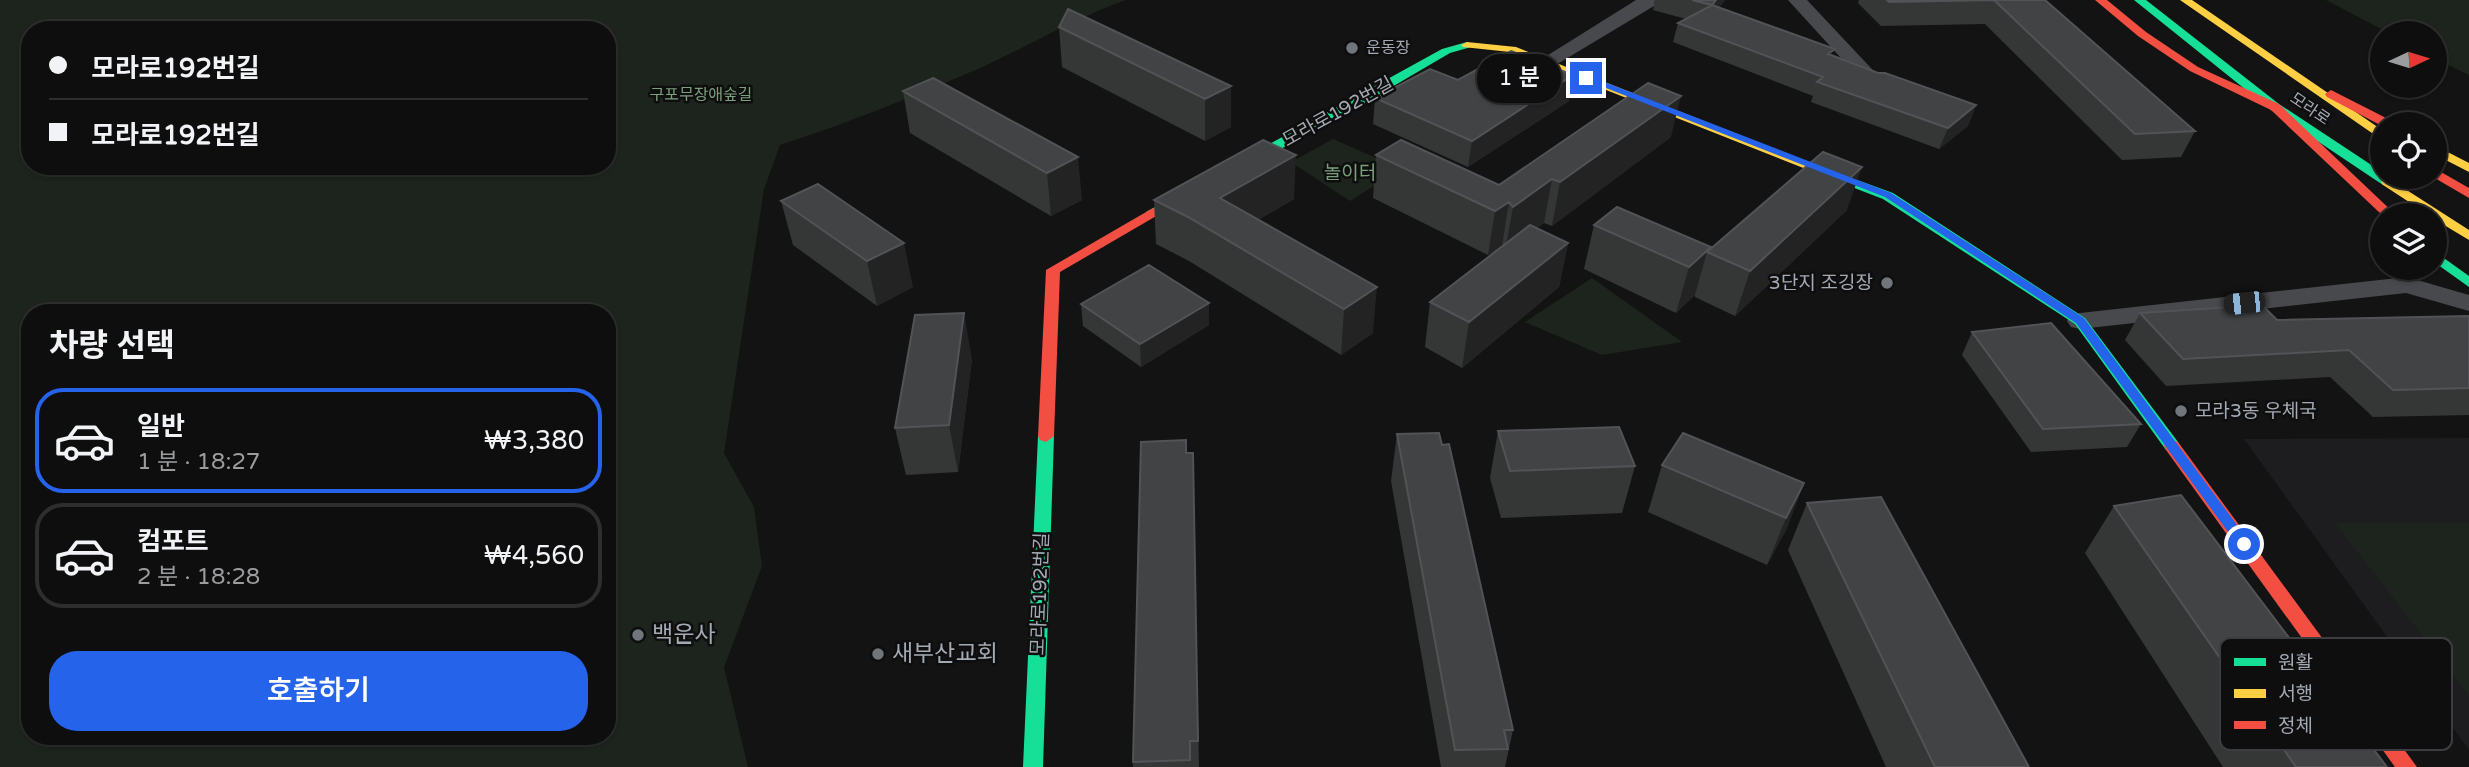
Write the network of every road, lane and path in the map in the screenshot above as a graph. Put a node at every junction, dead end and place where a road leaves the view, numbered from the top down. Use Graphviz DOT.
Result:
graph roads {
  1 [pos="1645,0"];
  2 [pos="2100,0"];
  3 [pos="2139,0"];
  4 [pos="1797,1"];
  5 [pos="2191,3"];
  6 [pos="1547,62"];
  7 [pos="2280,66"];
  8 [pos="1878,87"];
  9 [pos="2275,107"];
  10 [pos="2370,114"];
  11 [pos="2370,128"];
  12 [pos="2447,156"];
  13 [pos="2469,168"];
  14 [pos="2447,180"];
  15 [pos="2469,194"];
  16 [pos="2375,203"];
  17 [pos="2469,236"];
  18 [pos="2447,269"];
  19 [pos="2413,280"];
  20 [pos="2469,283"];
  21 [pos="2407,285"];
  22 [pos="2469,303"];
  23 [pos="2080,321"];
  24 [pos="2312,638"];
  25 [pos="2395,750"];
  26 [pos="1033,767"];
  27 [pos="2407,767"];
  1 -- 6 [label="street"];
  2 -- 9 [label="main road"];
  3 -- 9 [label="main road, 모라로"];
  4 -- 8 [label="street"];
  5 -- 7 [label="main road, 모라로"];
  6 -- 23 [label="main road, 모라로192번길"];
  6 -- 26 [label="main road, 모라로192번길"];
  7 -- 10 [label="main road"];
  7 -- 11 [label="main road, 모라로"];
  9 -- 16 [label="main road"];
  9 -- 17 [label="main road, 모라로"];
  12 -- 13 [label="main road"];
  14 -- 15 [label="main road"];
  18 -- 20 [label="main road"];
  19 -- 21 [label="street"];
  21 -- 22 [label="street"];
  21 -- 23 [label="street"];
  23 -- 24 [label="main road, 모라로192번길"];
  25 -- 27 [label="main road, 모라로192번길"];
}
